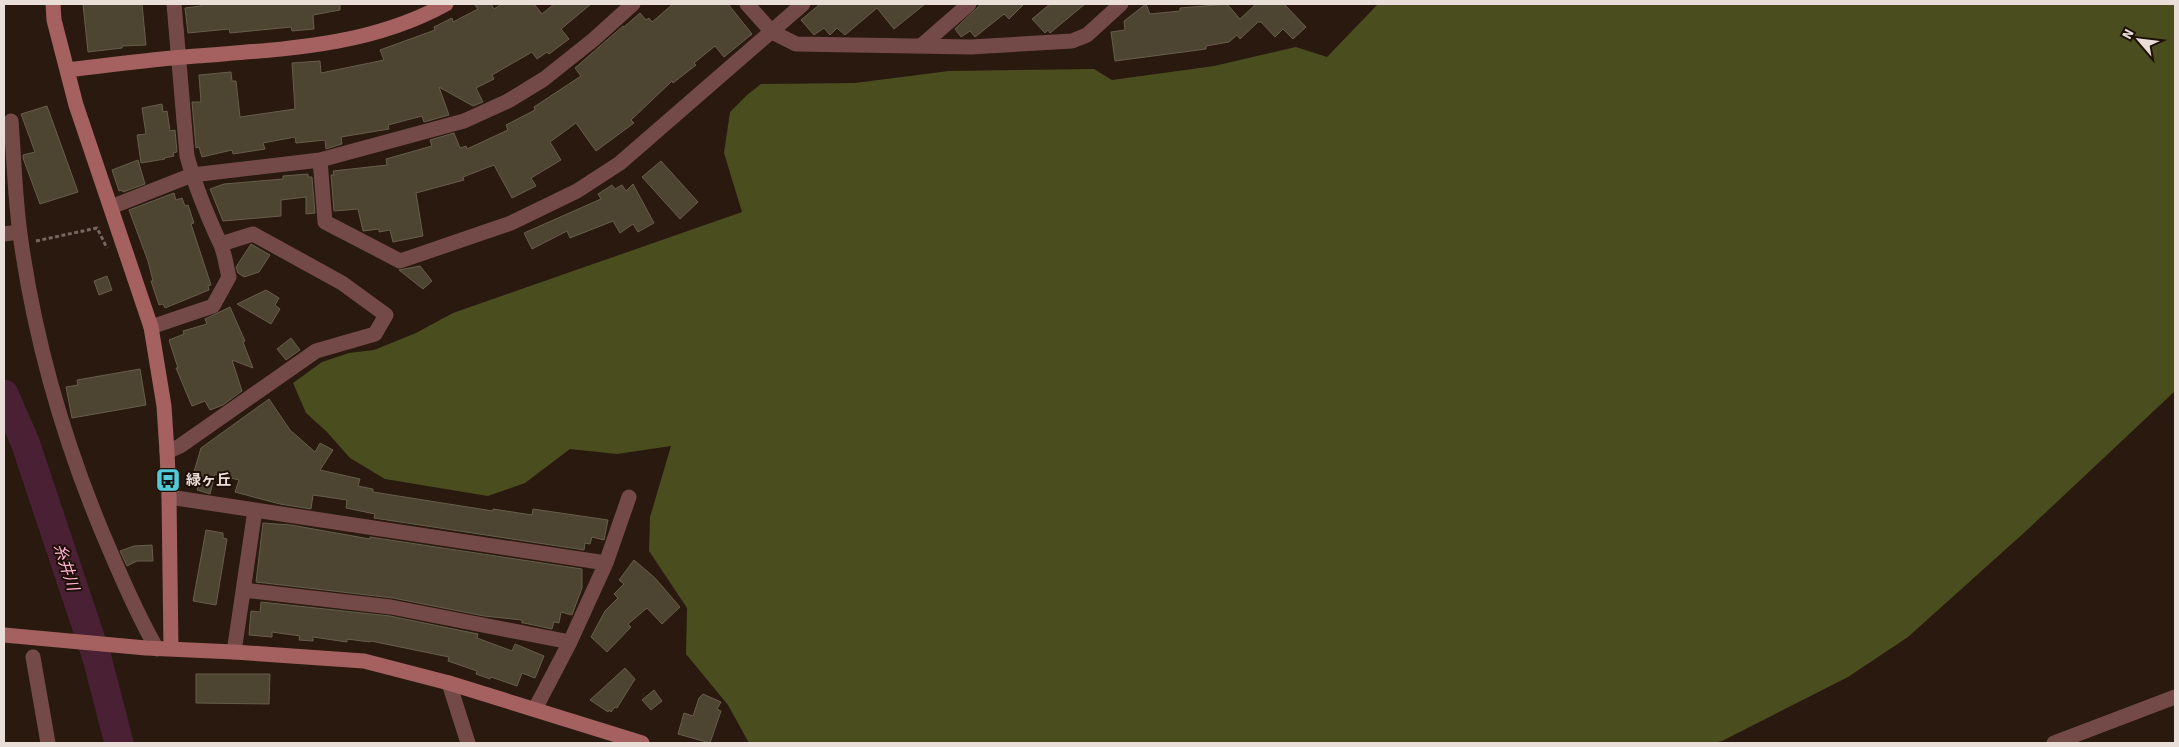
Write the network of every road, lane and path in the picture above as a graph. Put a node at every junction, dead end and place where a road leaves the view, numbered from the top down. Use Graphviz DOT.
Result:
graph roads {
  1 [pos="53,4"];
  2 [pos="174,4"];
  3 [pos="446,4"];
  4 [pos="633,4"];
  5 [pos="747,4"];
  6 [pos="803,4"];
  7 [pos="969,4"];
  8 [pos="1121,4"];
  9 [pos="772,32"];
  10 [pos="921,46"];
  11 [pos="178,57"];
  12 [pos="68,70"];
  13 [pos="11,121"];
  14 [pos="320,160"];
  15 [pos="192,175"];
  16 [pos="111,207"];
  17 [pos="9,233"];
  18 [pos="34,242"];
  19 [pos="221,244"];
  20 [pos="109,252"];
  21 [pos="151,327"];
  22 [pos="167,452"];
  23 [pos="629,496"];
  24 [pos="170,497"];
  25 [pos="255,510"];
  26 [pos="606,563"];
  27 [pos="243,590"];
  28 [pos="4,634"];
  29 [pos="570,642"];
  30 [pos="158,649"];
  31 [pos="234,652"];
  32 [pos="33,657"];
  33 [pos="449,683"];
  34 [pos="2175,697"];
  35 [pos="535,710"];
  36 [pos="48,743"];
  37 [pos="468,743"];
  38 [pos="642,743"];
  39 [pos="2054,743"];
  1 -- 12 [label="street"];
  2 -- 11 [label="street"];
  3 -- 11 [label="street"];
  4 -- 14 [label="street"];
  5 -- 9 [label="street"];
  6 -- 9 [label="street"];
  7 -- 10 [label="street"];
  8 -- 10 [label="street"];
  9 -- 10 [label="street"];
  9 -- 14 [label="street"];
  11 -- 12 [label="street"];
  11 -- 15 [label="street"];
  12 -- 16 [label="street"];
  13 -- 17 [label="street"];
  14 -- 15 [label="street"];
  15 -- 16 [label="street"];
  15 -- 19 [label="street"];
  16 -- 21 [label="street"];
  17 -- 30 [label="street"];
  18 -- 20 [label="path"];
  19 -- 21 [label="street"];
  19 -- 22 [label="street"];
  21 -- 22 [label="street"];
  22 -- 24 [label="street"];
  23 -- 26 [label="street"];
  24 -- 25 [label="street"];
  24 -- 30 [label="street"];
  25 -- 26 [label="street"];
  25 -- 27 [label="street"];
  26 -- 29 [label="street"];
  27 -- 29 [label="street"];
  27 -- 31 [label="street"];
  28 -- 30 [label="street"];
  29 -- 35 [label="street"];
  30 -- 31 [label="street"];
  31 -- 33 [label="street"];
  32 -- 36 [label="street"];
  33 -- 35 [label="street"];
  33 -- 37 [label="street"];
  34 -- 39 [label="street"];
  35 -- 38 [label="street"];
}
